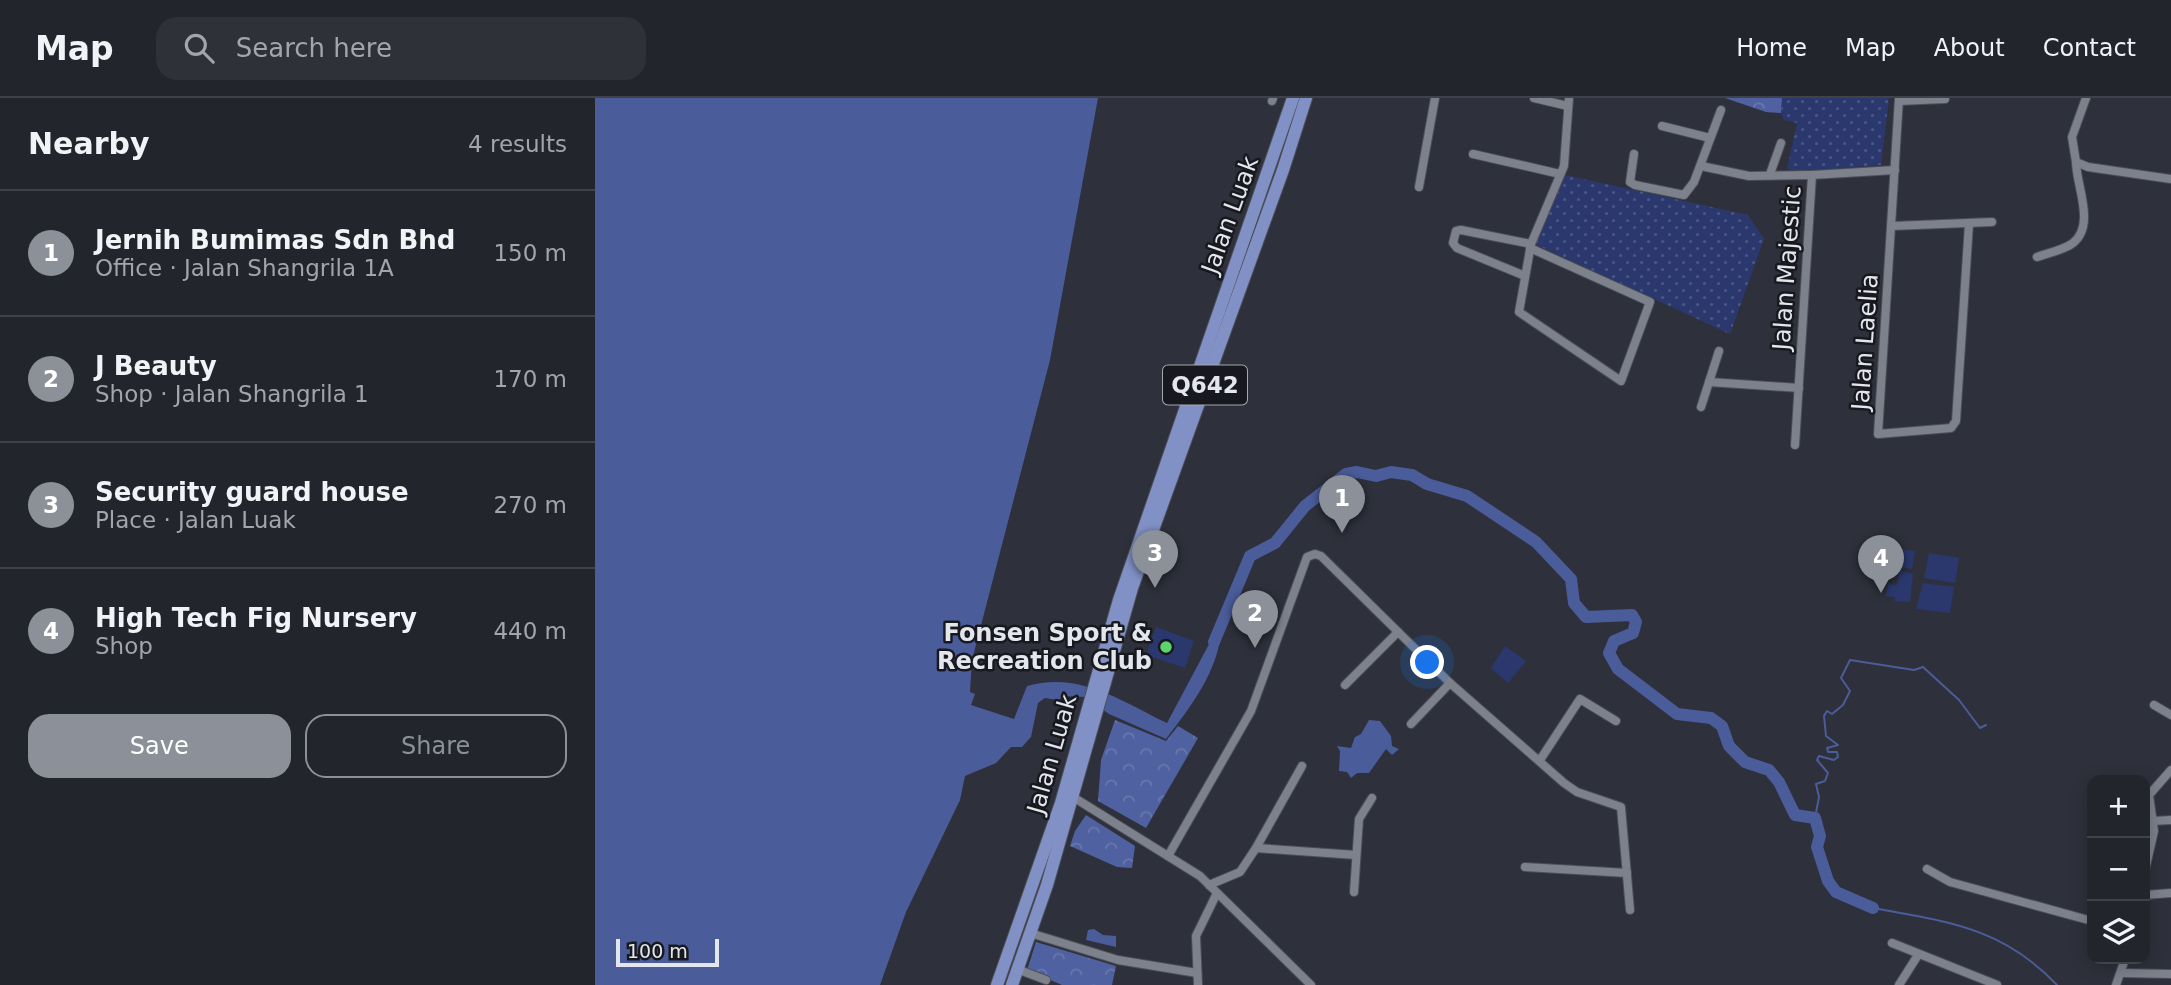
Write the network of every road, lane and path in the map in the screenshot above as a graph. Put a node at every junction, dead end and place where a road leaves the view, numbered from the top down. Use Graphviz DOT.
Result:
graph roads {
  1 [pos="1293,98"];
  2 [pos="1306,98"];
  3 [pos="1435,98"];
  4 [pos="1535,98"];
  5 [pos="2086,98"];
  6 [pos="1899,99"];
  7 [pos="1945,99"];
  8 [pos="1569,102"];
  9 [pos="1721,110"];
  10 [pos="1662,126"];
  11 [pos="1710,138"];
  12 [pos="1781,143"];
  13 [pos="1473,154"];
  14 [pos="1634,154"];
  15 [pos="2076,162"];
  16 [pos="1700,166"];
  17 [pos="1283,170"];
  18 [pos="1895,170"];
  19 [pos="1559,174"];
  20 [pos="1770,174"];
  21 [pos="1812,175"];
  22 [pos="2171,179"];
  23 [pos="1419,187"];
  24 [pos="1254,208"];
  25 [pos="1992,222"];
  26 [pos="1262,224"];
  27 [pos="1969,224"];
  28 [pos="1892,226"];
  29 [pos="1531,246"];
  30 [pos="2037,257"];
  31 [pos="1234,264"];
  32 [pos="1525,276"];
  33 [pos="1719,351"];
  34 [pos="1709,383"];
  35 [pos="1799,388"];
  36 [pos="1701,407"];
  37 [pos="1795,445"];
  38 [pos="1398,632"];
  39 [pos="1103,672"];
  40 [pos="1450,683"];
  41 [pos="1345,685"];
  42 [pos="2154,705"];
  43 [pos="2171,715"];
  44 [pos="1090,717"];
  45 [pos="1616,721"];
  46 [pos="1411,724"];
  47 [pos="1540,760"];
  48 [pos="1302,766"];
  49 [pos="2171,770"];
  50 [pos="1073,797"];
  51 [pos="1372,797"];
  52 [pos="2171,820"];
  53 [pos="2153,821"];
  54 [pos="2150,839"];
  55 [pos="1256,848"];
  56 [pos="1356,855"];
  57 [pos="1168,856"];
  58 [pos="1525,867"];
  59 [pos="1927,869"];
  60 [pos="1627,873"];
  61 [pos="1209,884"];
  62 [pos="1354,892"];
  63 [pos="1217,893"];
  64 [pos="2171,893"];
  65 [pos="2150,895"];
  66 [pos="1630,909"];
  67 [pos="2087,920"];
  68 [pos="1030,933"];
  69 [pos="1892,943"];
  70 [pos="1918,955"];
  71 [pos="2124,964"];
  72 [pos="1017,969"];
  73 [pos="1198,973"];
  74 [pos="2122,973"];
  75 [pos="2171,974"];
  76 [pos="1046,980"];
  77 [pos="997,985"];
  78 [pos="1012,985"];
  79 [pos="1198,985"];
  80 [pos="1311,985"];
  81 [pos="1899,985"];
  82 [pos="1997,985"];
  83 [pos="2116,985"];
  1 -- 24 [label="main road, Jalan Luak / Q642"];
  2 -- 17 [label="main road, Jalan Luak / Q642"];
  3 -- 23 [label="street"];
  4 -- 8 [label="street"];
  5 -- 15 [label="street"];
  6 -- 7 [label="street"];
  6 -- 18 [label="street, Jalan Laelia"];
  8 -- 19 [label="street"];
  9 -- 11 [label="street"];
  10 -- 11 [label="street"];
  11 -- 16 [label="street"];
  12 -- 20 [label="street"];
  13 -- 19 [label="street"];
  14 -- 16 [label="street"];
  15 -- 22 [label="street"];
  15 -- 30 [label="street"];
  16 -- 20 [label="street"];
  17 -- 24 [label="main road"];
  17 -- 26 [label="main road, Jalan Luak / Q642"];
  18 -- 21 [label="street, Jalan Majestic"];
  18 -- 28 [label="street, Jalan Laelia"];
  19 -- 29 [label="street"];
  20 -- 21 [label="street"];
  21 -- 35 [label="street, Jalan Majestic"];
  24 -- 31 [label="main road, Jalan Luak / Q642"];
  25 -- 27 [label="street"];
  26 -- 31 [label="main road"];
  26 -- 39 [label="main road, Jalan Luak / Q642"];
  27 -- 28 [label="street"];
  27 -- 28 [label="street, Jalan Laelia"];
  29 -- 32 [label="street"];
  29 -- 32 [label="street"];
  29 -- 32 [label="street"];
  31 -- 39 [label="main road, Jalan Luak / Q642"];
  33 -- 34 [label="street"];
  34 -- 35 [label="street"];
  34 -- 36 [label="street"];
  35 -- 37 [label="street, Jalan Majestic"];
  38 -- 40 [label="street"];
  38 -- 41 [label="street"];
  38 -- 57 [label="street"];
  39 -- 44 [label="main road, Jalan Luak / Q642"];
  40 -- 46 [label="street"];
  40 -- 47 [label="street"];
  42 -- 43 [label="street"];
  44 -- 50 [label="main road, Jalan Luak / Q642"];
  44 -- 77 [label="main road, Jalan Luak / Q642"];
  45 -- 47 [label="street"];
  47 -- 60 [label="street"];
  48 -- 55 [label="street"];
  49 -- 53 [label="street"];
  50 -- 57 [label="street"];
  50 -- 68 [label="main road, Jalan Luak / Q642"];
  51 -- 56 [label="street"];
  52 -- 53 [label="street"];
  53 -- 54 [label="street"];
  55 -- 56 [label="street"];
  55 -- 61 [label="street"];
  56 -- 62 [label="street"];
  57 -- 61 [label="street"];
  58 -- 60 [label="street"];
  59 -- 67 [label="street"];
  60 -- 66 [label="street"];
  61 -- 63 [label="street"];
  63 -- 73 [label="street"];
  63 -- 80 [label="street"];
  64 -- 65 [label="street"];
  68 -- 72 [label="main road, Jalan Luak / Q642"];
  68 -- 73 [label="street"];
  69 -- 70 [label="street"];
  70 -- 81 [label="street"];
  70 -- 82 [label="street"];
  71 -- 74 [label="street"];
  72 -- 76 [label="street"];
  72 -- 78 [label="main road, Jalan Luak / Q642"];
  73 -- 79 [label="street"];
  74 -- 75 [label="street"];
  74 -- 83 [label="street"];
}
